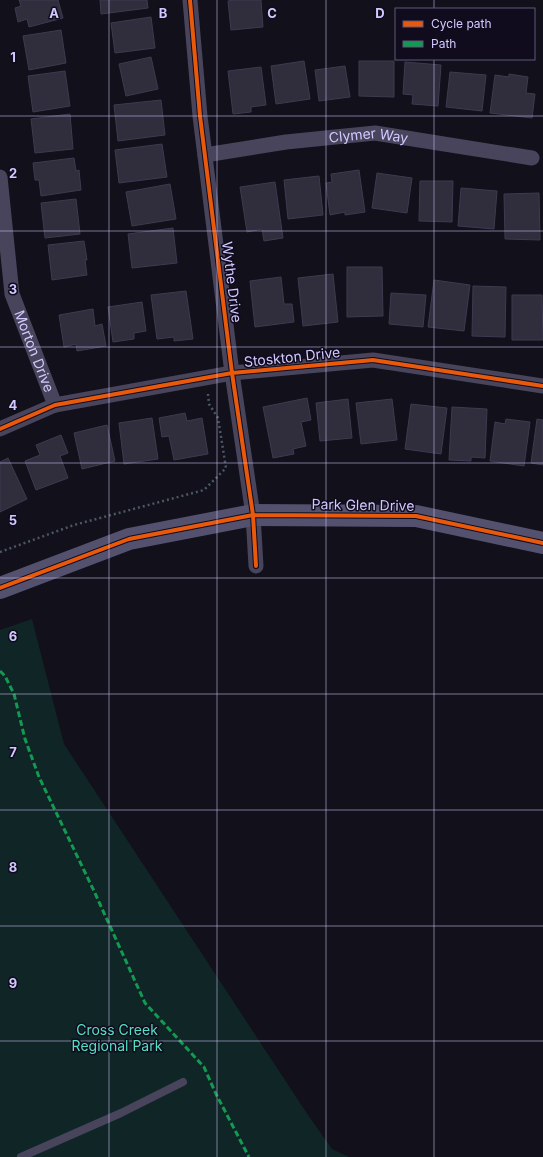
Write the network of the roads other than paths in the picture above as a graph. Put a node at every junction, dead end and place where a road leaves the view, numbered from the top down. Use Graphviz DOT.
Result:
graph roads {
  1 [pos="190,0"];
  2 [pos="204,155"];
  3 [pos="532,158"];
  4 [pos="0,177"];
  5 [pos="1,206"];
  6 [pos="232,374"];
  7 [pos="543,386"];
  8 [pos="55,405"];
  9 [pos="0,429"];
  10 [pos="252,515"];
  11 [pos="543,543"];
  12 [pos="256,566"];
  13 [pos="0,588"];
  14 [pos="183,1082"];
  15 [pos="22,1157"];
  1 -- 2 [label="street, Wythe Drive"];
  2 -- 3 [label="street, Clymer Way"];
  2 -- 6 [label="street, Wythe Drive"];
  4 -- 5 [label="street, Morton Drive"];
  5 -- 8 [label="street, Morton Drive"];
  6 -- 7 [label="street, Stoskton Drive"];
  6 -- 8 [label="street, Stoskton Drive"];
  6 -- 10 [label="street, Wythe Drive"];
  8 -- 9 [label="street, Stoskton Drive"];
  10 -- 11 [label="street, Park Glen Drive"];
  10 -- 12 [label="street, Wythe Drive"];
  10 -- 13 [label="street, Park Glen Drive"];
  14 -- 15 [label="lane"];
}
